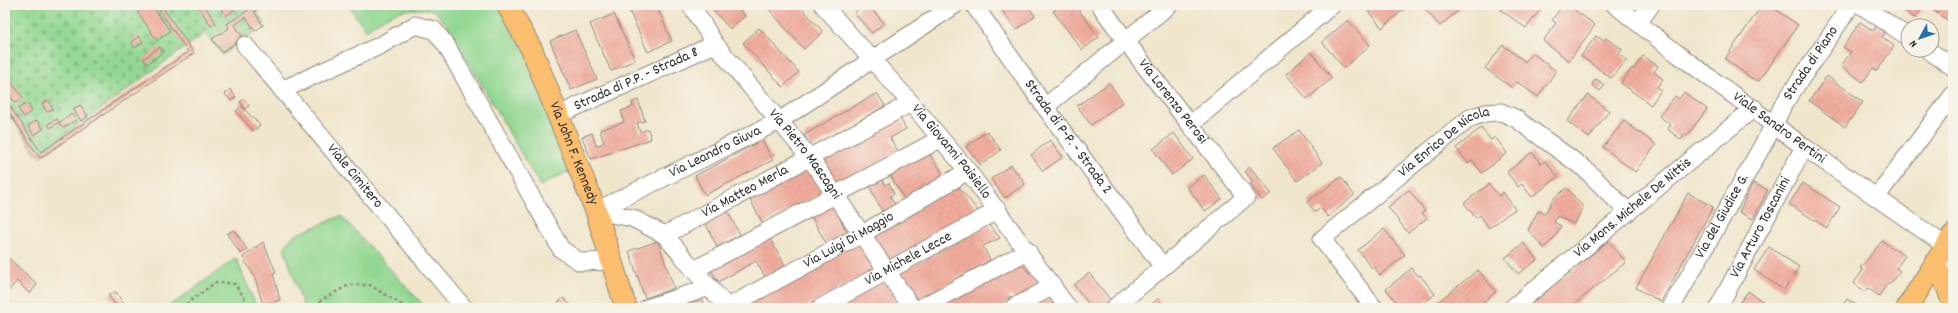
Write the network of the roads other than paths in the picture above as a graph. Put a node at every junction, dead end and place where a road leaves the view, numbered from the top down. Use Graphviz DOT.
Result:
graph roads {
  1 [pos="507,5"];
  2 [pos="691,5"];
  3 [pos="823,5"];
  4 [pos="955,5"];
  5 [pos="974,5"];
  6 [pos="1100,5"];
  7 [pos="1169,5"];
  8 [pos="1332,5"];
  9 [pos="1615,5"];
  10 [pos="1651,5"];
  11 [pos="1851,5"];
  12 [pos="1861,5"];
  13 [pos="1638,23"];
  14 [pos="1900,32"];
  15 [pos="1126,42"];
  16 [pos="716,44"];
  17 [pos="245,45"];
  18 [pos="1940,58"];
  19 [pos="872,60"];
  20 [pos="1953,67"];
  21 [pos="282,90"];
  22 [pos="1953,95"];
  23 [pos="911,103"];
  24 [pos="1045,108"];
  25 [pos="1754,108"];
  26 [pos="558,115"];
  27 [pos="779,121"];
  28 [pos="1191,124"];
  29 [pos="1774,124"];
  30 [pos="940,139"];
  31 [pos="1804,147"];
  32 [pos="810,158"];
  33 [pos="968,171"];
  34 [pos="836,196"];
  35 [pos="1877,196"];
  36 [pos="998,210"];
  37 [pos="596,211"];
  38 [pos="1628,212"];
  39 [pos="862,234"];
  40 [pos="665,235"];
  41 [pos="1028,251"];
  42 [pos="1943,251"];
  43 [pos="612,261"];
  44 [pos="1163,267"];
  45 [pos="694,270"];
  46 [pos="888,270"];
  47 [pos="1953,272"];
  48 [pos="1053,286"];
  49 [pos="710,287"];
  50 [pos="1953,304"];
  51 [pos="464,308"];
  52 [pos="626,308"];
  53 [pos="647,308"];
  54 [pos="728,308"];
  55 [pos="820,308"];
  56 [pos="912,308"];
  57 [pos="920,308"];
  58 [pos="1013,308"];
  59 [pos="1068,308"];
  60 [pos="1114,308"];
  61 [pos="1374,308"];
  62 [pos="1512,308"];
  63 [pos="1671,308"];
  64 [pos="1718,308"];
  65 [pos="1907,308"];
  1 -- 26 [label="main road, Via John F. Kennedy"];
  2 -- 16 [label="street, Via Pietro Mascagni"];
  3 -- 19 [label="street, Via Giovanni Paisiello"];
  4 -- 19 [label="street, Via Leandro Giuva"];
  5 -- 24 [label="street, Strada di P-P. - Strada 2"];
  6 -- 15 [label="street, Via Lorenzo Perosi"];
  7 -- 15 [label="street"];
  8 -- 28 [label="street"];
  9 -- 13 [label="street, Viale Sandro Pertini"];
  10 -- 13 [label="street"];
  11 -- 29 [label="street, Strada di Piano"];
  12 -- 14 [label="street"];
  13 -- 25 [label="street, Viale Sandro Pertini"];
  15 -- 24 [label="street"];
  15 -- 28 [label="street, Via Lorenzo Perosi"];
  16 -- 26 [label="street, Strada di P.P. - Strada 8"];
  16 -- 27 [label="street, Via Pietro Mascagni"];
  17 -- 21 [label="street, Viale Cimitero"];
  18 -- 20 [label="street"];
  19 -- 23 [label="street, Via Giovanni Paisiello"];
  19 -- 27 [label="street, Via Leandro Giuva"];
  21 -- 43 [label="street"];
  21 -- 51 [label="street, Viale Cimitero"];
  22 -- 35 [label="street"];
  23 -- 30 [label="street, Via Giovanni Paisiello"];
  23 -- 32 [label="street, Via Matteo Merla"];
  24 -- 44 [label="street, Strada di P-P. - Strada 2"];
  25 -- 29 [label="street, Viale Sandro Pertini"];
  25 -- 38 [label="street, Via Mons. Michele De Nittis"];
  26 -- 37 [label="main road, Via John F. Kennedy"];
  27 -- 32 [label="street, Via Pietro Mascagni"];
  27 -- 37 [label="street, Via Leandro Giuva"];
  28 -- 44 [label="street, Via Lorenzo Perosi"];
  29 -- 31 [label="street, Viale Sandro Pertini"];
  29 -- 63 [label="street, Via del Giudice G."];
  30 -- 33 [label="street, Via Giovanni Paisiello"];
  30 -- 34 [label="street"];
  31 -- 35 [label="street, Viale Sandro Pertini"];
  31 -- 64 [label="street, Via Arturo Toscanini"];
  32 -- 34 [label="street, Via Pietro Mascagni"];
  32 -- 40 [label="street, Via Matteo Merla"];
  33 -- 36 [label="street, Via Giovanni Paisiello"];
  33 -- 39 [label="street, Via Luigi Di Maggio"];
  34 -- 39 [label="street, Via Pietro Mascagni"];
  34 -- 45 [label="street"];
  35 -- 42 [label="street, Viale Sandro Pertini"];
  36 -- 41 [label="street, Via Giovanni Paisiello"];
  36 -- 46 [label="street, Via Michele Lecce"];
  37 -- 40 [label="street"];
  37 -- 43 [label="main road, Via John F. Kennedy"];
  38 -- 61 [label="street, Via Enrico De Nicola"];
  38 -- 62 [label="street, Via Mons. Michele De Nittis"];
  39 -- 46 [label="street, Via Pietro Mascagni"];
  39 -- 54 [label="street, Via Luigi Di Maggio"];
  40 -- 45 [label="street"];
  41 -- 48 [label="street, Via Giovanni Paisiello"];
  41 -- 57 [label="street"];
  42 -- 47 [label="street, Viale Sandro Pertini"];
  42 -- 50 [label="main road"];
  42 -- 65 [label="main road"];
  43 -- 52 [label="main road, Via John F. Kennedy"];
  44 -- 60 [label="street"];
  45 -- 49 [label="street"];
  46 -- 55 [label="street, Via Michele Lecce"];
  46 -- 56 [label="street, Via Pietro Mascagni"];
  48 -- 58 [label="street"];
  48 -- 59 [label="street, Via Giovanni Paisiello"];
  49 -- 53 [label="street"];
  49 -- 54 [label="street"];
}
